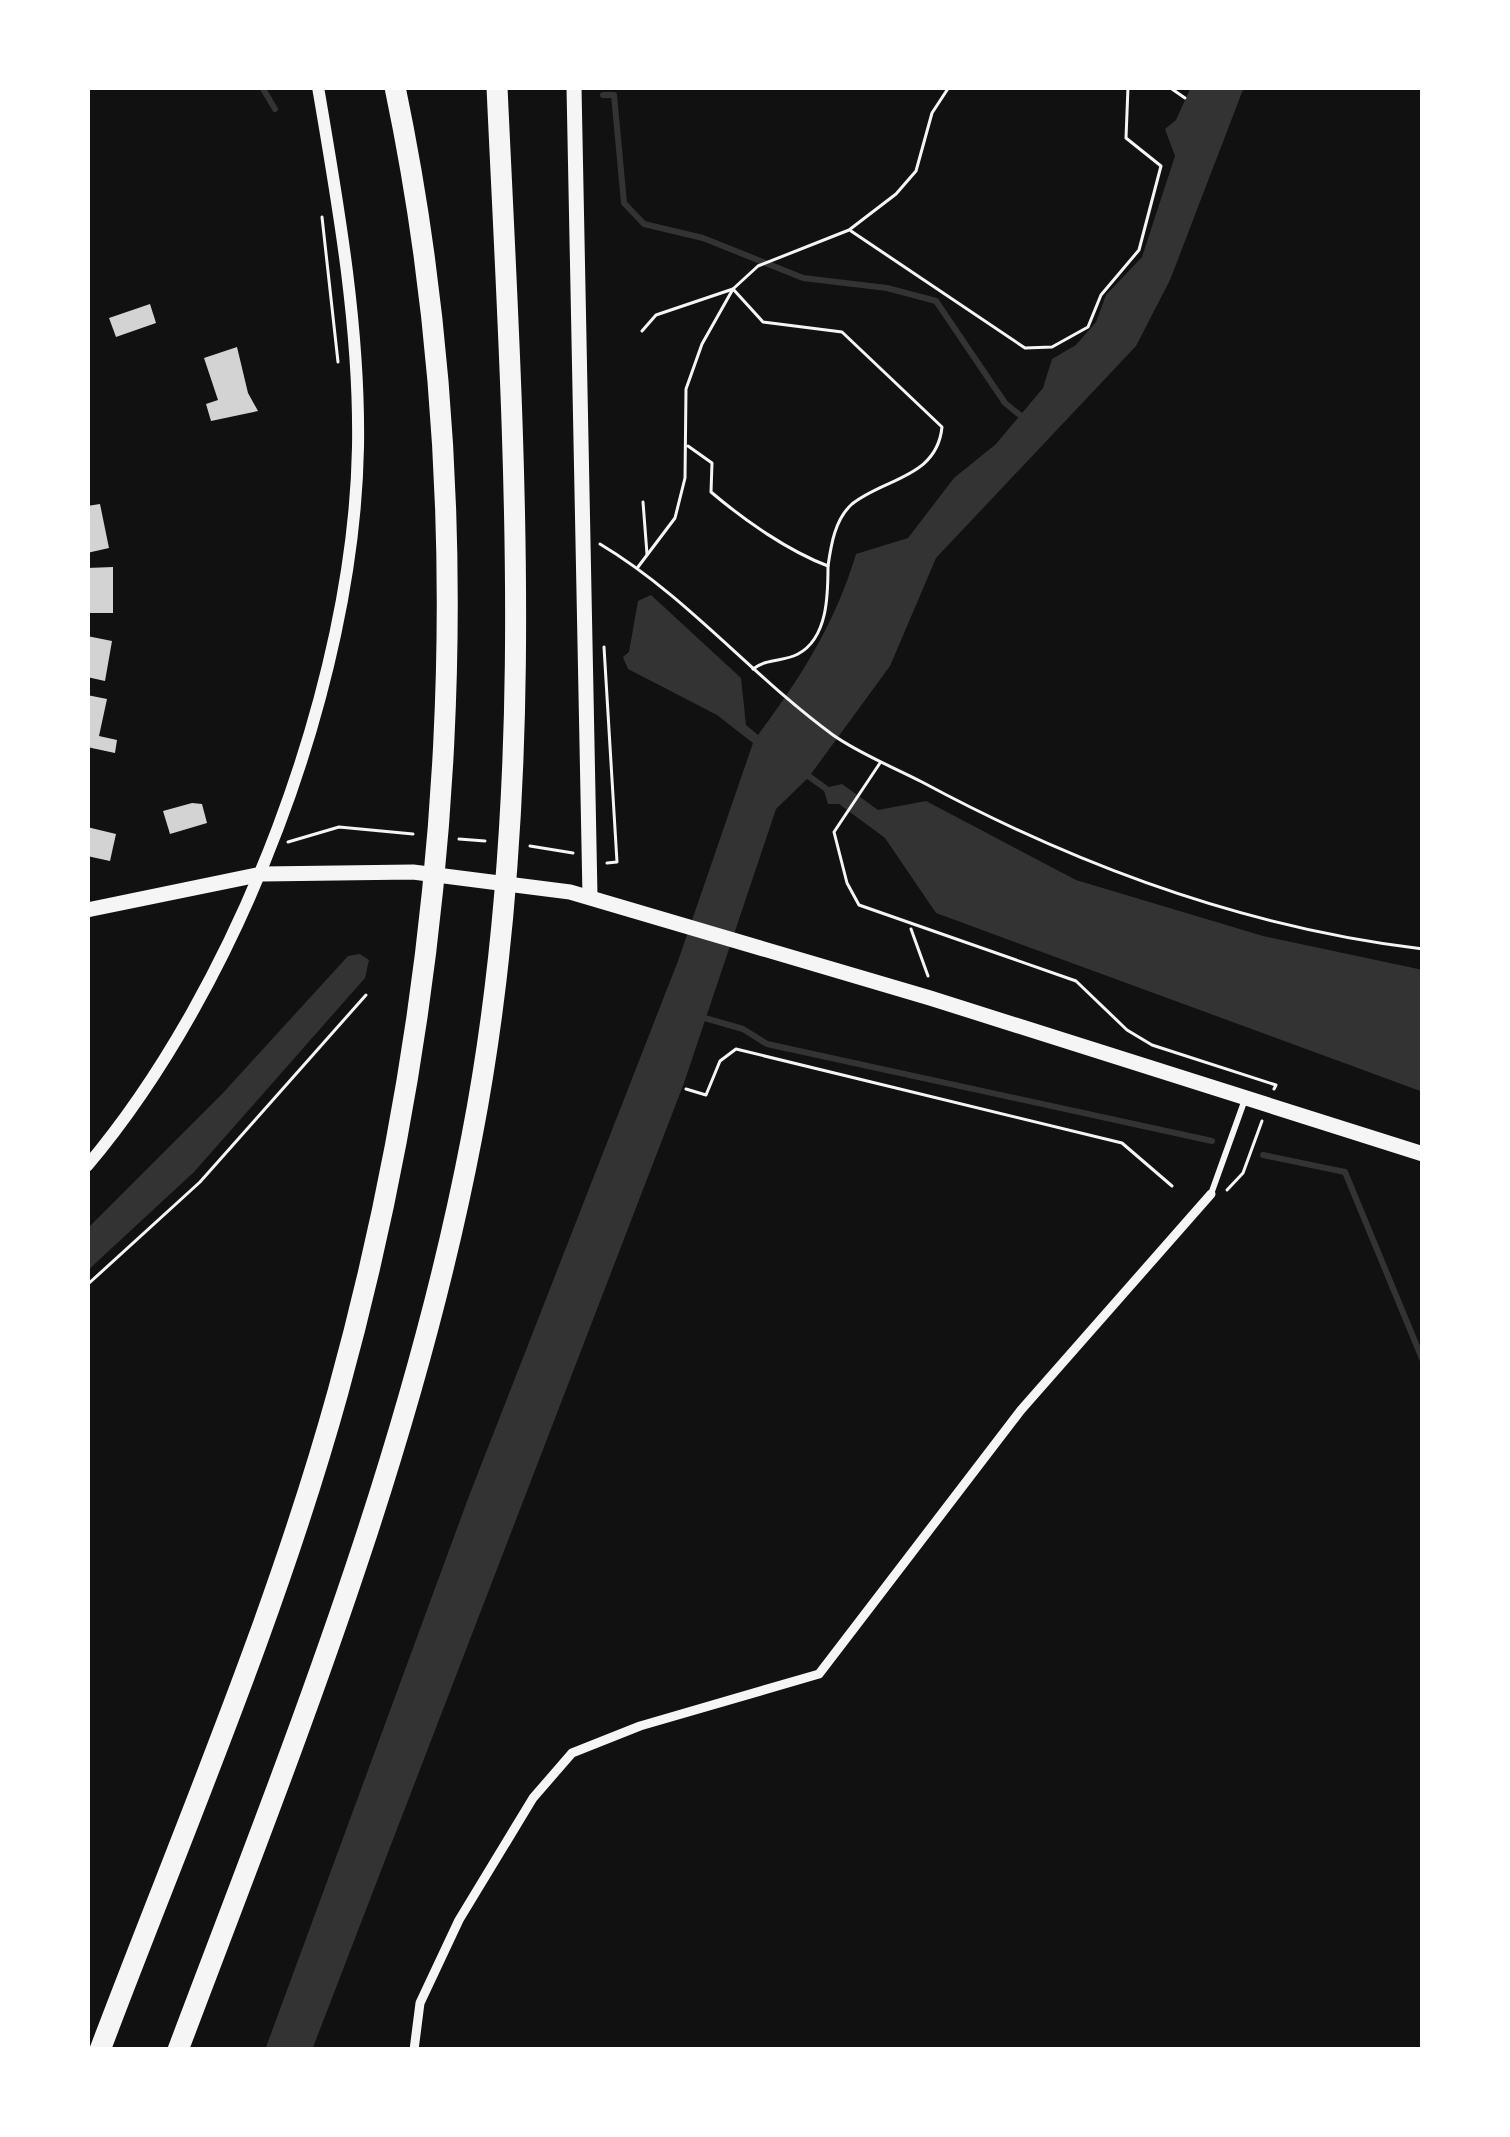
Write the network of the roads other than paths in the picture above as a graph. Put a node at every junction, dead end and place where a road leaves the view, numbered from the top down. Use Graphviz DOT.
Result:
graph roads {
  1 [pos="318,87"];
  2 [pos="394,87"];
  3 [pos="497,87"];
  4 [pos="574,87"];
  5 [pos="262,874"];
  6 [pos="590,896"];
  7 [pos="87,910"];
  8 [pos="1246,1099"];
  9 [pos="1423,1154"];
  10 [pos="87,1166"];
  11 [pos="1210,1194"];
  12 [pos="100,2050"];
  13 [pos="178,2050"];
  14 [pos="414,2050"];
  1 -- 5 [label="street"];
  2 -- 12 [label="highway"];
  3 -- 13 [label="highway"];
  4 -- 6 [label="street"];
  5 -- 6 [label="street"];
  5 -- 7 [label="street"];
  5 -- 10 [label="street"];
  6 -- 8 [label="street"];
  8 -- 9 [label="street"];
  8 -- 11 [label="lane"];
  11 -- 14 [label="street"];
}
